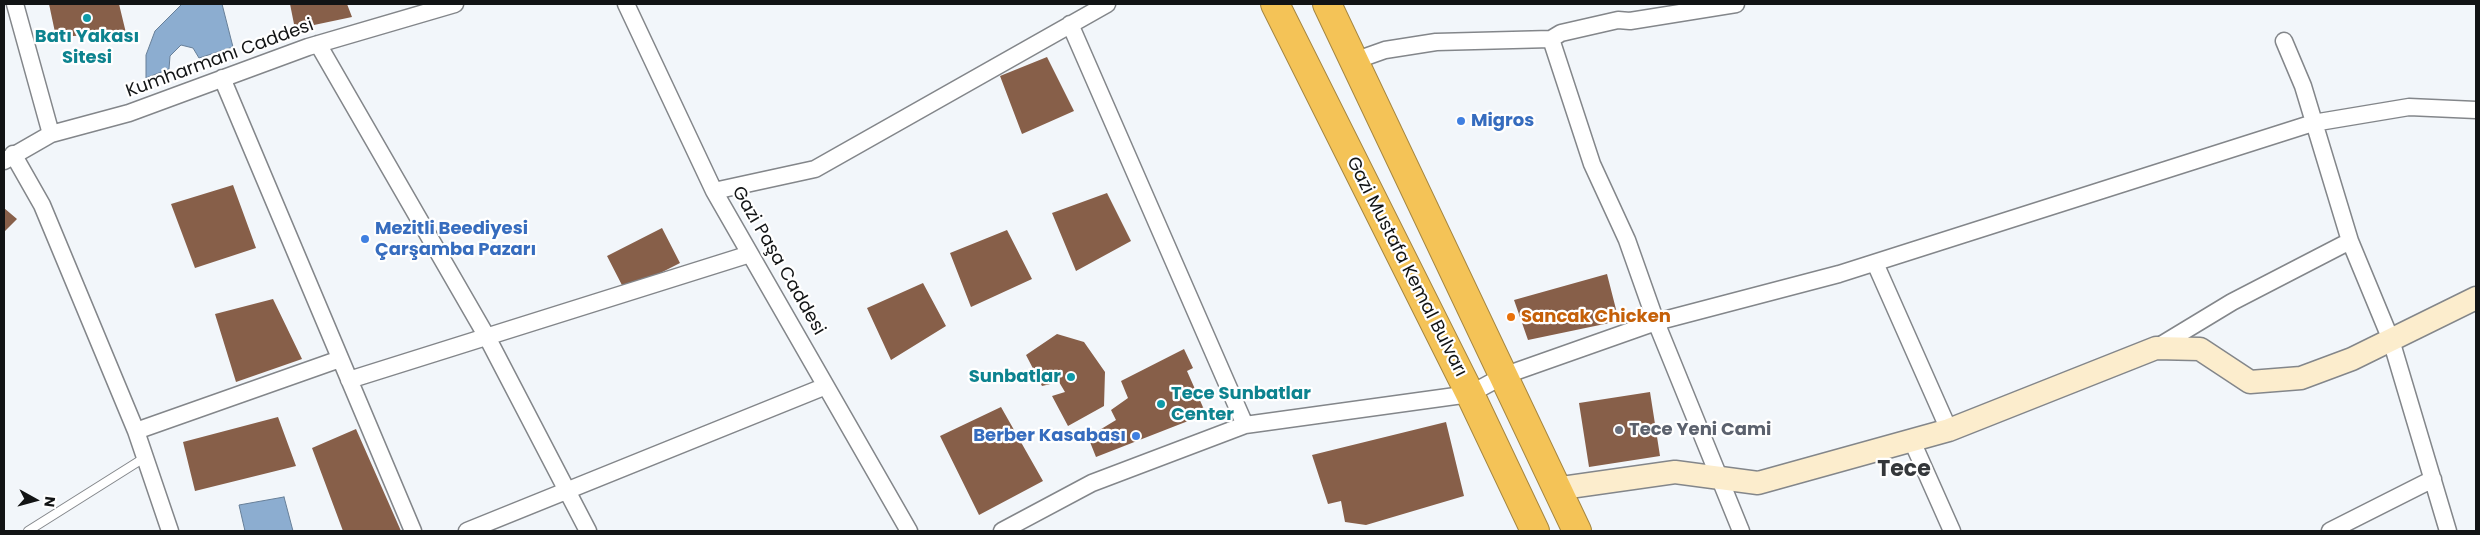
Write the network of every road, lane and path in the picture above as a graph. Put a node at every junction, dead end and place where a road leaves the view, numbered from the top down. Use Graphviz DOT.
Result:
graph roads {
  1 [pos="15,4"];
  2 [pos="455,4"];
  3 [pos="626,4"];
  4 [pos="1107,4"];
  5 [pos="1275,4"];
  6 [pos="1327,4"];
  7 [pos="1736,4"];
  8 [pos="1070,24"];
  9 [pos="1551,39"];
  10 [pos="2284,41"];
  11 [pos="318,44"];
  12 [pos="1354,61"];
  13 [pos="222,78"];
  14 [pos="2476,110"];
  15 [pos="2313,123"];
  16 [pos="51,134"];
  17 [pos="8,157"];
  18 [pos="714,191"];
  19 [pos="2350,240"];
  20 [pos="750,254"];
  21 [pos="1875,263"];
  22 [pos="2476,298"];
  23 [pos="1656,322"];
  24 [pos="487,336"];
  25 [pos="2391,340"];
  26 [pos="2156,348"];
  27 [pos="340,359"];
  28 [pos="1503,376"];
  29 [pos="349,380"];
  30 [pos="826,386"];
  31 [pos="1470,394"];
  32 [pos="1246,424"];
  33 [pos="1949,430"];
  34 [pos="136,431"];
  35 [pos="1912,441"];
  36 [pos="144,458"];
  37 [pos="1718,478"];
  38 [pos="2433,479"];
  39 [pos="1555,488"];
  40 [pos="568,490"];
  41 [pos="28,531"];
  42 [pos="170,531"];
  43 [pos="413,531"];
  44 [pos="467,531"];
  45 [pos="588,531"];
  46 [pos="909,531"];
  47 [pos="1002,531"];
  48 [pos="1535,531"];
  49 [pos="1577,531"];
  50 [pos="1741,531"];
  51 [pos="1952,531"];
  52 [pos="2330,531"];
  53 [pos="2448,531"];
  1 -- 16 [label="street"];
  2 -- 11 [label="street, Kumharmanı Caddesi"];
  3 -- 18 [label="street, Gazi Paşa Caddesi"];
  4 -- 8 [label="street"];
  5 -- 31 [label="highway, Gazi Mustafa Kemal Bulvarı"];
  6 -- 12 [label="highway"];
  7 -- 9 [label="street"];
  8 -- 18 [label="street"];
  8 -- 32 [label="street"];
  9 -- 12 [label="street"];
  9 -- 23 [label="street"];
  10 -- 15 [label="street"];
  11 -- 13 [label="street, Kumharmanı Caddesi"];
  11 -- 24 [label="street"];
  12 -- 28 [label="highway"];
  13 -- 16 [label="street, Kumharmanı Caddesi"];
  13 -- 27 [label="street"];
  14 -- 15 [label="street"];
  15 -- 19 [label="street"];
  15 -- 21 [label="street"];
  16 -- 17 [label="street, Kumharmanı Caddesi"];
  17 -- 34 [label="street"];
  18 -- 20 [label="street, Gazi Paşa Caddesi"];
  19 -- 25 [label="street"];
  19 -- 26 [label="street"];
  20 -- 24 [label="street"];
  20 -- 30 [label="street, Gazi Paşa Caddesi"];
  21 -- 23 [label="street"];
  21 -- 33 [label="street"];
  22 -- 25 [label="street"];
  23 -- 28 [label="street"];
  23 -- 37 [label="street"];
  24 -- 29 [label="street"];
  24 -- 40 [label="street"];
  25 -- 26 [label="street"];
  25 -- 38 [label="street"];
  26 -- 33 [label="street"];
  27 -- 29 [label="street"];
  27 -- 34 [label="street"];
  28 -- 31 [label="street"];
  28 -- 39 [label="highway"];
  29 -- 43 [label="street"];
  30 -- 40 [label="street"];
  30 -- 46 [label="street, Gazi Paşa Caddesi"];
  31 -- 32 [label="street"];
  31 -- 48 [label="highway, Gazi Mustafa Kemal Bulvarı"];
  32 -- 47 [label="street"];
  33 -- 35 [label="street"];
  34 -- 36 [label="street"];
  35 -- 37 [label="street"];
  35 -- 51 [label="street"];
  36 -- 41 [label="lane"];
  36 -- 42 [label="street"];
  37 -- 39 [label="street"];
  37 -- 50 [label="street"];
  38 -- 52 [label="street"];
  38 -- 53 [label="street"];
  39 -- 49 [label="highway"];
  40 -- 44 [label="street"];
  40 -- 45 [label="street"];
}
